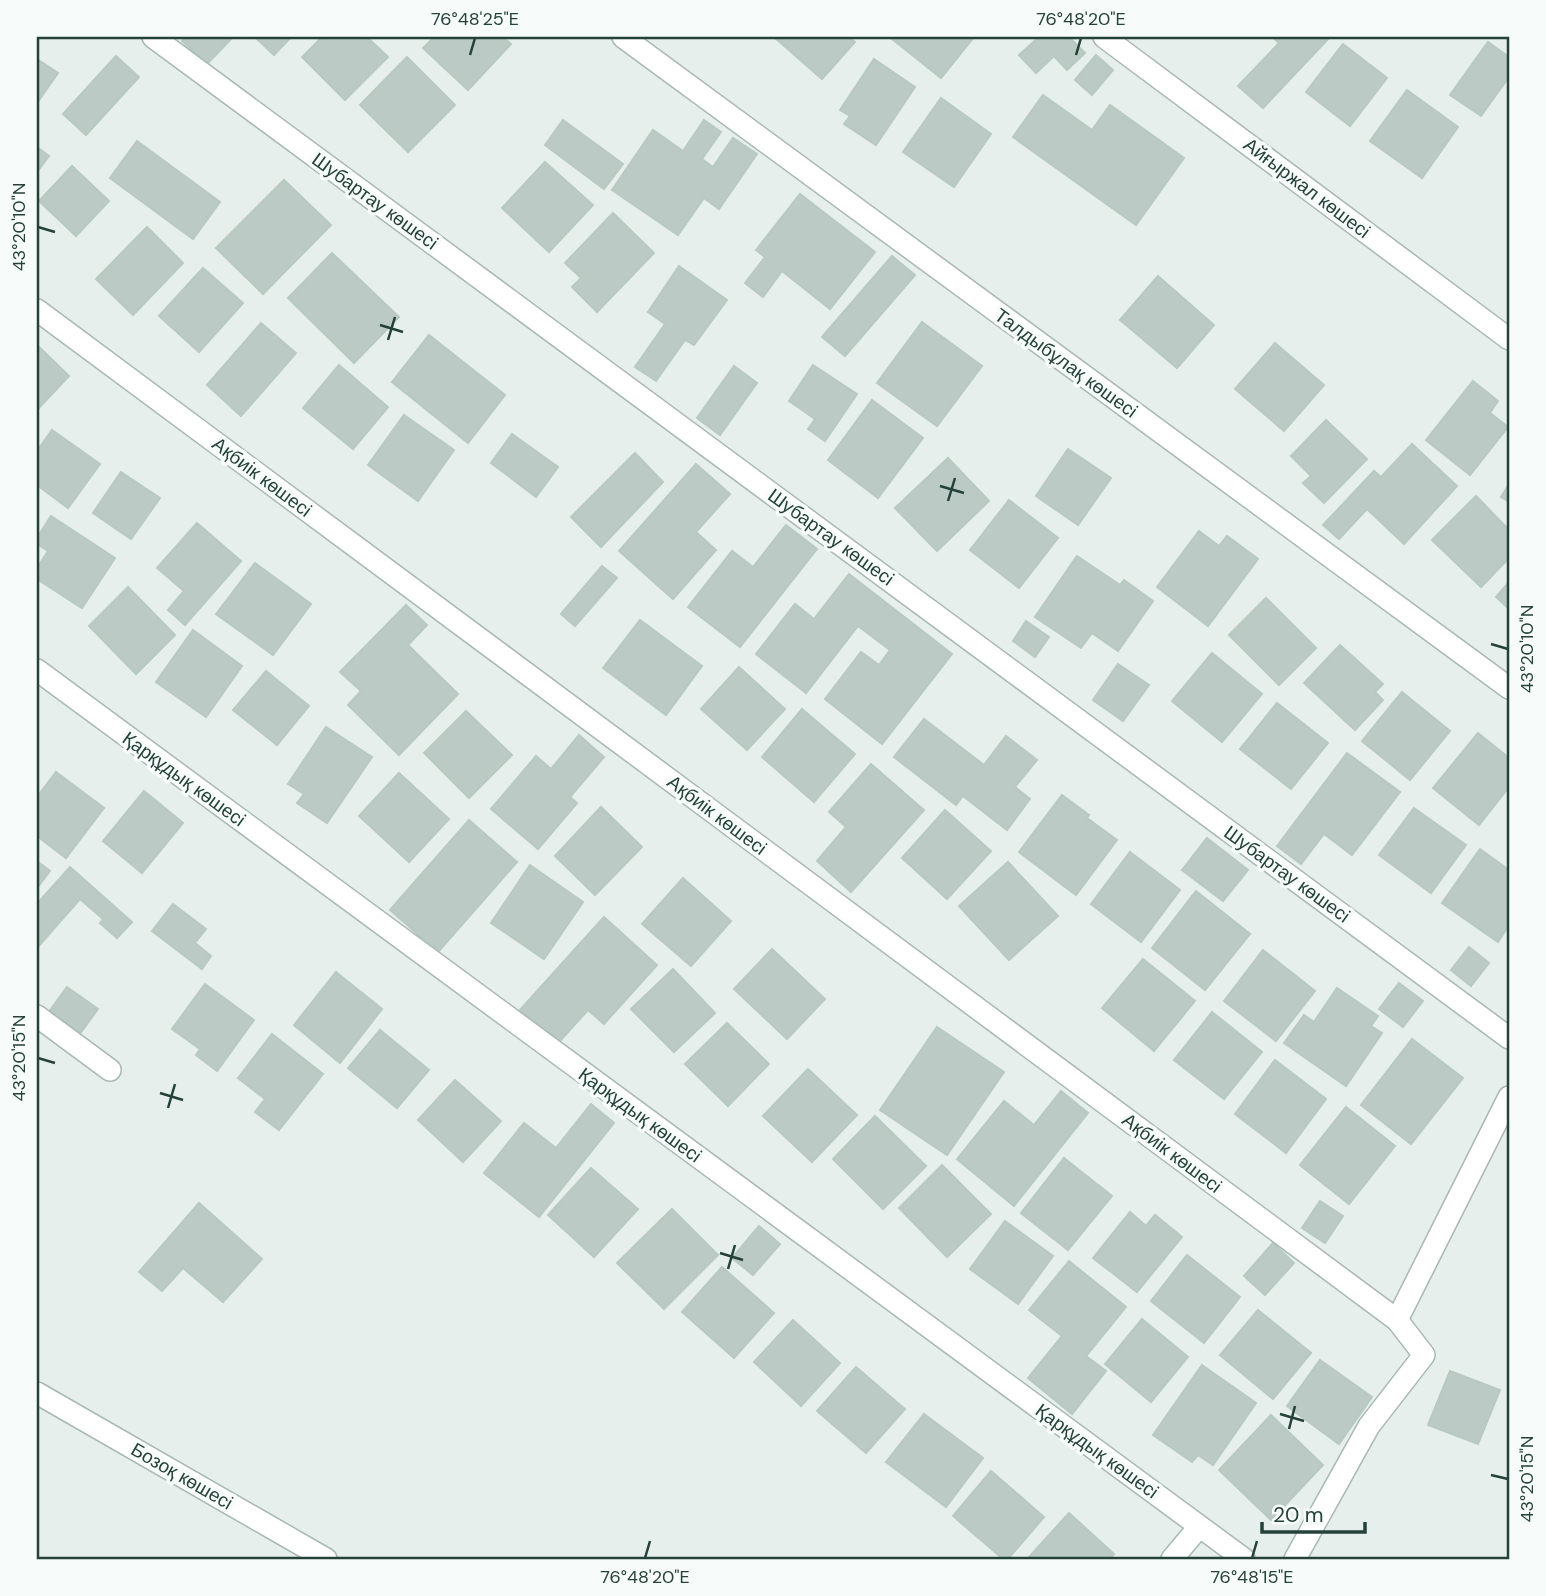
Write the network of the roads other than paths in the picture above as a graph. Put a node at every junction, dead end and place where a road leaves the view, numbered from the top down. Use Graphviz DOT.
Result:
graph roads {
  1 [pos="153,37"];
  2 [pos="624,37"];
  3 [pos="1104,37"];
  4 [pos="37,310"];
  5 [pos="1509,339"];
  6 [pos="37,670"];
  7 [pos="1509,688"];
  8 [pos="37,1016"];
  9 [pos="1509,1038"];
  10 [pos="110,1070"];
  11 [pos="1509,1097"];
  12 [pos="1397,1320"];
  13 [pos="37,1393"];
  14 [pos="1199,1527"];
  15 [pos="327,1559"];
  16 [pos="1172,1559"];
  17 [pos="1244,1559"];
  18 [pos="1295,1559"];
  1 -- 9 [label="street, Шубартау көшесі"];
  2 -- 7 [label="street, Талдыбұлақ көшесі"];
  3 -- 5 [label="street, Айғыржал көшесі"];
  4 -- 12 [label="street, Ақбиік көшесі"];
  6 -- 14 [label="street, Қарқұдық көшесі"];
  8 -- 10 [label="street"];
  11 -- 12 [label="street"];
  12 -- 18 [label="street, Ақбиік көшесі"];
  13 -- 15 [label="street, Бозоқ көшесі"];
  14 -- 16 [label="street"];
  14 -- 17 [label="street, Қарқұдық көшесі"];
}
